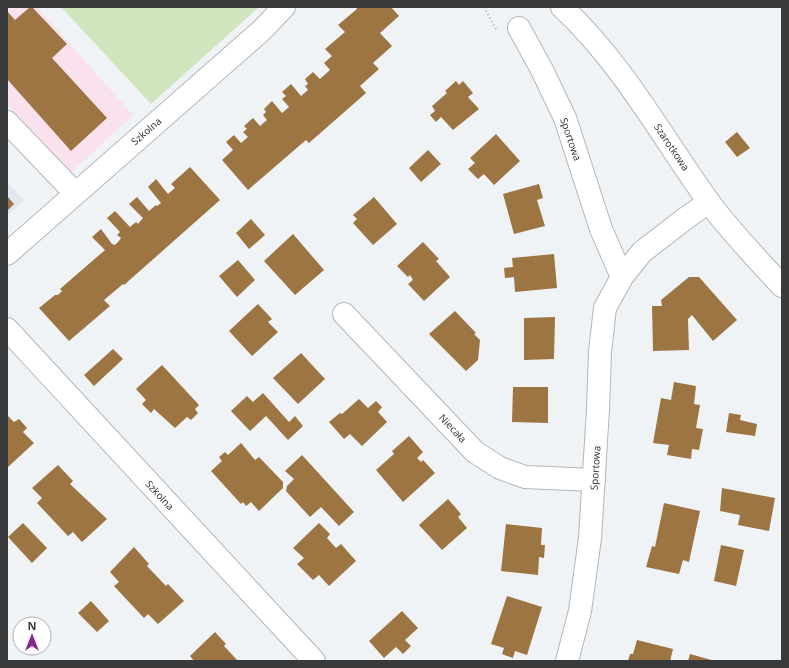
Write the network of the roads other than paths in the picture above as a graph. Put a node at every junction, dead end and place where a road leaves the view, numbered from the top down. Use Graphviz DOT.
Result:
graph roads {
  1 [pos="284,7"];
  2 [pos="562,7"];
  3 [pos="519,28"];
  4 [pos="7,122"];
  5 [pos="76,193"];
  6 [pos="709,202"];
  7 [pos="7,254"];
  8 [pos="622,277"];
  9 [pos="782,286"];
  10 [pos="344,314"];
  11 [pos="7,329"];
  12 [pos="594,480"];
  13 [pos="314,661"];
  14 [pos="567,661"];
  1 -- 5 [label="street, Szkolna"];
  2 -- 6 [label="street, Szarotkowa"];
  3 -- 8 [label="street, Sportowa"];
  4 -- 5 [label="street"];
  5 -- 7 [label="street, Szkolna"];
  6 -- 8 [label="street, Sportowa"];
  6 -- 9 [label="street, Szarotkowa"];
  8 -- 12 [label="street, Sportowa"];
  10 -- 12 [label="street, Niecała"];
  11 -- 13 [label="street, Szkolna"];
  12 -- 14 [label="street, Sportowa"];
}
